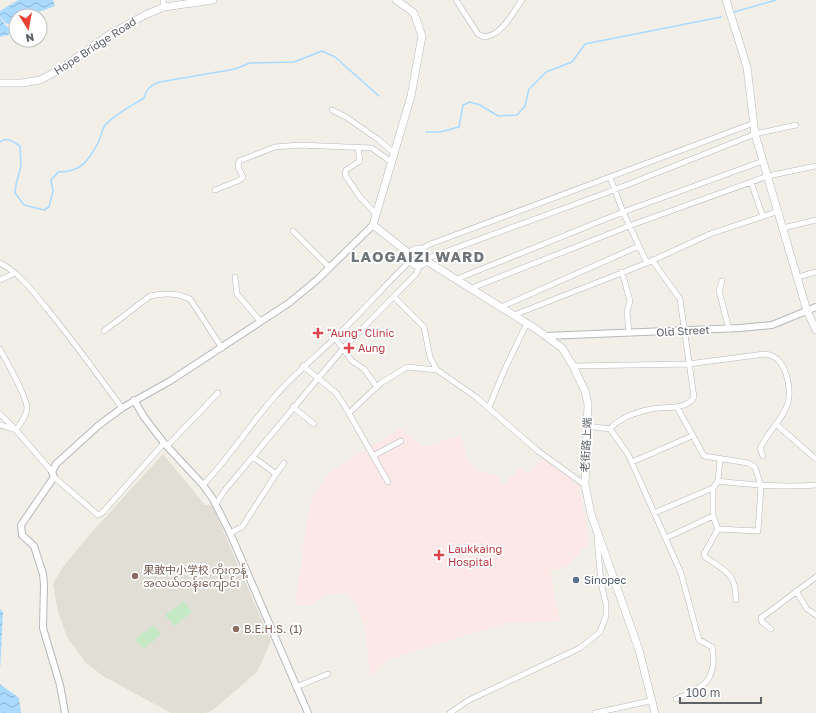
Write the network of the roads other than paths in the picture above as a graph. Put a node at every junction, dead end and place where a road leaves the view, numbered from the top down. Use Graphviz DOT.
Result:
graph roads {
  1 [pos="213,0"];
  2 [pos="396,0"];
  3 [pos="456,0"];
  4 [pos="522,0"];
  5 [pos="726,0"];
  6 [pos="164,4"];
  7 [pos="0,83"];
  8 [pos="332,110"];
  9 [pos="754,123"];
  10 [pos="796,125"];
  11 [pos="755,134"];
  12 [pos="358,148"];
  13 [pos="394,153"];
  14 [pos="763,161"];
  15 [pos="391,162"];
  16 [pos="816,166"];
  17 [pos="768,176"];
  18 [pos="610,177"];
  19 [pos="751,182"];
  20 [pos="215,190"];
  21 [pos="614,190"];
  22 [pos="779,211"];
  23 [pos="623,212"];
  24 [pos="376,214"];
  25 [pos="763,217"];
  26 [pos="816,220"];
  27 [pos="373,225"];
  28 [pos="629,226"];
  29 [pos="783,228"];
  30 [pos="293,230"];
  31 [pos="639,246"];
  32 [pos="420,250"];
  33 [pos="411,257"];
  34 [pos="652,260"];
  35 [pos="424,261"];
  36 [pos="0,263"];
  37 [pos="647,263"];
  38 [pos="330,268"];
  39 [pos="622,272"];
  40 [pos="816,272"];
  41 [pos="15,274"];
  42 [pos="235,277"];
  43 [pos="798,277"];
  44 [pos="457,279"];
  45 [pos="0,280"];
  46 [pos="722,281"];
  47 [pos="472,288"];
  48 [pos="394,297"];
  49 [pos="501,307"];
  50 [pos="816,307"];
  51 [pos="807,312"];
  52 [pos="514,315"];
  53 [pos="261,322"];
  54 [pos="527,324"];
  55 [pos="729,329"];
  56 [pos="816,330"];
  57 [pos="104,331"];
  58 [pos="685,331"];
  59 [pos="629,333"];
  60 [pos="546,336"];
  61 [pos="335,338"];
  62 [pos="222,348"];
  63 [pos="0,349"];
  64 [pos="342,350"];
  65 [pos="688,364"];
  66 [pos="303,366"];
  67 [pos="573,366"];
  68 [pos="437,370"];
  69 [pos="317,378"];
  70 [pos="377,386"];
  71 [pos="218,393"];
  72 [pos="134,400"];
  73 [pos="293,407"];
  74 [pos="489,407"];
  75 [pos="677,407"];
  76 [pos="122,408"];
  77 [pos="349,413"];
  78 [pos="0,414"];
  79 [pos="314,424"];
  80 [pos="777,425"];
  81 [pos="0,426"];
  82 [pos="587,426"];
  83 [pos="610,429"];
  84 [pos="16,430"];
  85 [pos="692,436"];
  86 [pos="401,441"];
  87 [pos="166,444"];
  88 [pos="373,456"];
  89 [pos="763,456"];
  90 [pos="252,457"];
  91 [pos="720,459"];
  92 [pos="816,459"];
  93 [pos="632,462"];
  94 [pos="284,463"];
  95 [pos="276,474"];
  96 [pos="53,475"];
  97 [pos="718,481"];
  98 [pos="388,482"];
  99 [pos="203,485"];
  100 [pos="585,485"];
  101 [pos="816,485"];
  102 [pos="761,486"];
  103 [pos="713,488"];
  104 [pos="216,504"];
  105 [pos="654,513"];
  106 [pos="713,516"];
  107 [pos="718,529"];
  108 [pos="596,531"];
  109 [pos="230,533"];
  110 [pos="666,538"];
  111 [pos="816,577"];
  112 [pos="796,591"];
  113 [pos="736,600"];
  114 [pos="816,615"];
  115 [pos="771,628"];
  116 [pos="328,674"];
  117 [pos="296,686"];
  118 [pos="676,699"];
  119 [pos="650,701"];
  120 [pos="65,713"];
  121 [pos="308,713"];
  122 [pos="450,713"];
  123 [pos="595,713"];
  124 [pos="655,713"];
  1 -- 6 [label="main road, Hope Bridge Road"];
  2 -- 13 [label="main road"];
  3 -- 4 [label="street"];
  5 -- 9 [label="main road"];
  6 -- 7 [label="main road, Hope Bridge Road"];
  8 -- 13 [label="street"];
  9 -- 11 [label="main road"];
  9 -- 18 [label="street"];
  10 -- 11 [label="street"];
  11 -- 14 [label="main road"];
  11 -- 21 [label="street"];
  12 -- 15 [label="street"];
  12 -- 20 [label="street"];
  12 -- 24 [label="street"];
  13 -- 15 [label="main road"];
  14 -- 17 [label="main road"];
  14 -- 23 [label="street"];
  15 -- 24 [label="main road"];
  16 -- 17 [label="street"];
  17 -- 19 [label="street"];
  17 -- 22 [label="main road"];
  18 -- 21 [label="street"];
  18 -- 32 [label="street"];
  19 -- 25 [label="street"];
  19 -- 28 [label="street"];
  21 -- 23 [label="street"];
  21 -- 35 [label="street"];
  22 -- 25 [label="street"];
  22 -- 29 [label="main road"];
  23 -- 28 [label="street"];
  23 -- 44 [label="street"];
  24 -- 27 [label="main road"];
  25 -- 34 [label="street"];
  26 -- 29 [label="street"];
  27 -- 33 [label="main road"];
  27 -- 38 [label="street"];
  28 -- 31 [label="street"];
  28 -- 47 [label="street"];
  29 -- 43 [label="main road"];
  30 -- 38 [label="street"];
  31 -- 37 [label="street"];
  31 -- 49 [label="street"];
  32 -- 33 [label="main road"];
  32 -- 35 [label="main road"];
  33 -- 35 [label="main road"];
  33 -- 61 [label="street"];
  34 -- 37 [label="street"];
  34 -- 58 [label="street"];
  35 -- 44 [label="main road, 老街路上端"];
  35 -- 48 [label="street"];
  36 -- 41 [label="street"];
  37 -- 39 [label="street"];
  38 -- 53 [label="street"];
  39 -- 52 [label="street"];
  39 -- 59 [label="street"];
  40 -- 43 [label="street"];
  41 -- 45 [label="street"];
  41 -- 76 [label="street"];
  42 -- 53 [label="street"];
  43 -- 51 [label="main road"];
  44 -- 47 [label="main road, 老街路上端"];
  46 -- 55 [label="street"];
  47 -- 49 [label="main road, 老街路上端"];
  48 -- 64 [label="street"];
  48 -- 68 [label="street"];
  49 -- 52 [label="main road, 老街路上端"];
  50 -- 51 [label="street, Old Street"];
  51 -- 55 [label="street, Old Street"];
  51 -- 56 [label="main road"];
  52 -- 54 [label="main road, 老街路上端"];
  53 -- 62 [label="street"];
  54 -- 60 [label="main road, 老街路上端"];
  54 -- 74 [label="street"];
  55 -- 58 [label="street, Old Street"];
  57 -- 62 [label="street"];
  58 -- 59 [label="street, Old Street"];
  58 -- 65 [label="street"];
  59 -- 60 [label="street, Old Street"];
  60 -- 67 [label="main road, 老街路上端"];
  61 -- 64 [label="street"];
  61 -- 66 [label="street"];
  62 -- 72 [label="street"];
  63 -- 84 [label="street"];
  64 -- 69 [label="street"];
  64 -- 70 [label="street"];
  65 -- 67 [label="street"];
  65 -- 75 [label="street"];
  65 -- 80 [label="street"];
  66 -- 69 [label="street"];
  66 -- 99 [label="street"];
  67 -- 82 [label="main road, 老街路上端"];
  68 -- 70 [label="street"];
  68 -- 74 [label="street"];
  69 -- 73 [label="street"];
  69 -- 77 [label="street"];
  70 -- 77 [label="street"];
  71 -- 87 [label="street"];
  72 -- 76 [label="street"];
  72 -- 87 [label="street"];
  73 -- 79 [label="street"];
  73 -- 90 [label="street"];
  74 -- 100 [label="street"];
  75 -- 83 [label="street"];
  75 -- 85 [label="street"];
  76 -- 96 [label="street"];
  77 -- 88 [label="street"];
  78 -- 84 [label="street"];
  80 -- 89 [label="street"];
  80 -- 92 [label="street"];
  81 -- 84 [label="street"];
  82 -- 83 [label="street"];
  82 -- 100 [label="main road, 老街路上端"];
  83 -- 93 [label="street"];
  84 -- 96 [label="street"];
  85 -- 91 [label="street"];
  85 -- 93 [label="street"];
  86 -- 88 [label="street"];
  87 -- 96 [label="street"];
  87 -- 99 [label="street"];
  88 -- 98 [label="street"];
  90 -- 95 [label="street"];
  90 -- 104 [label="street"];
  91 -- 97 [label="street"];
  91 -- 102 [label="street"];
  93 -- 105 [label="street"];
  94 -- 95 [label="street"];
  95 -- 109 [label="street"];
  96 -- 120 [label="street"];
  97 -- 102 [label="street"];
  97 -- 103 [label="street"];
  99 -- 104 [label="street"];
  100 -- 108 [label="main road, 老街路上端"];
  101 -- 102 [label="street"];
  102 -- 107 [label="street"];
  103 -- 105 [label="street"];
  103 -- 106 [label="street"];
  104 -- 109 [label="street"];
  105 -- 110 [label="street"];
  106 -- 107 [label="street"];
  106 -- 110 [label="street"];
  107 -- 113 [label="street"];
  108 -- 119 [label="main road, 老街路上端"];
  108 -- 122 [label="street"];
  109 -- 117 [label="street"];
  110 -- 118 [label="street"];
  111 -- 112 [label="street"];
  112 -- 114 [label="street"];
  112 -- 115 [label="street"];
  116 -- 117 [label="street"];
  117 -- 121 [label="street"];
  119 -- 123 [label="street"];
  119 -- 124 [label="main road, 老街路上端"];
}
